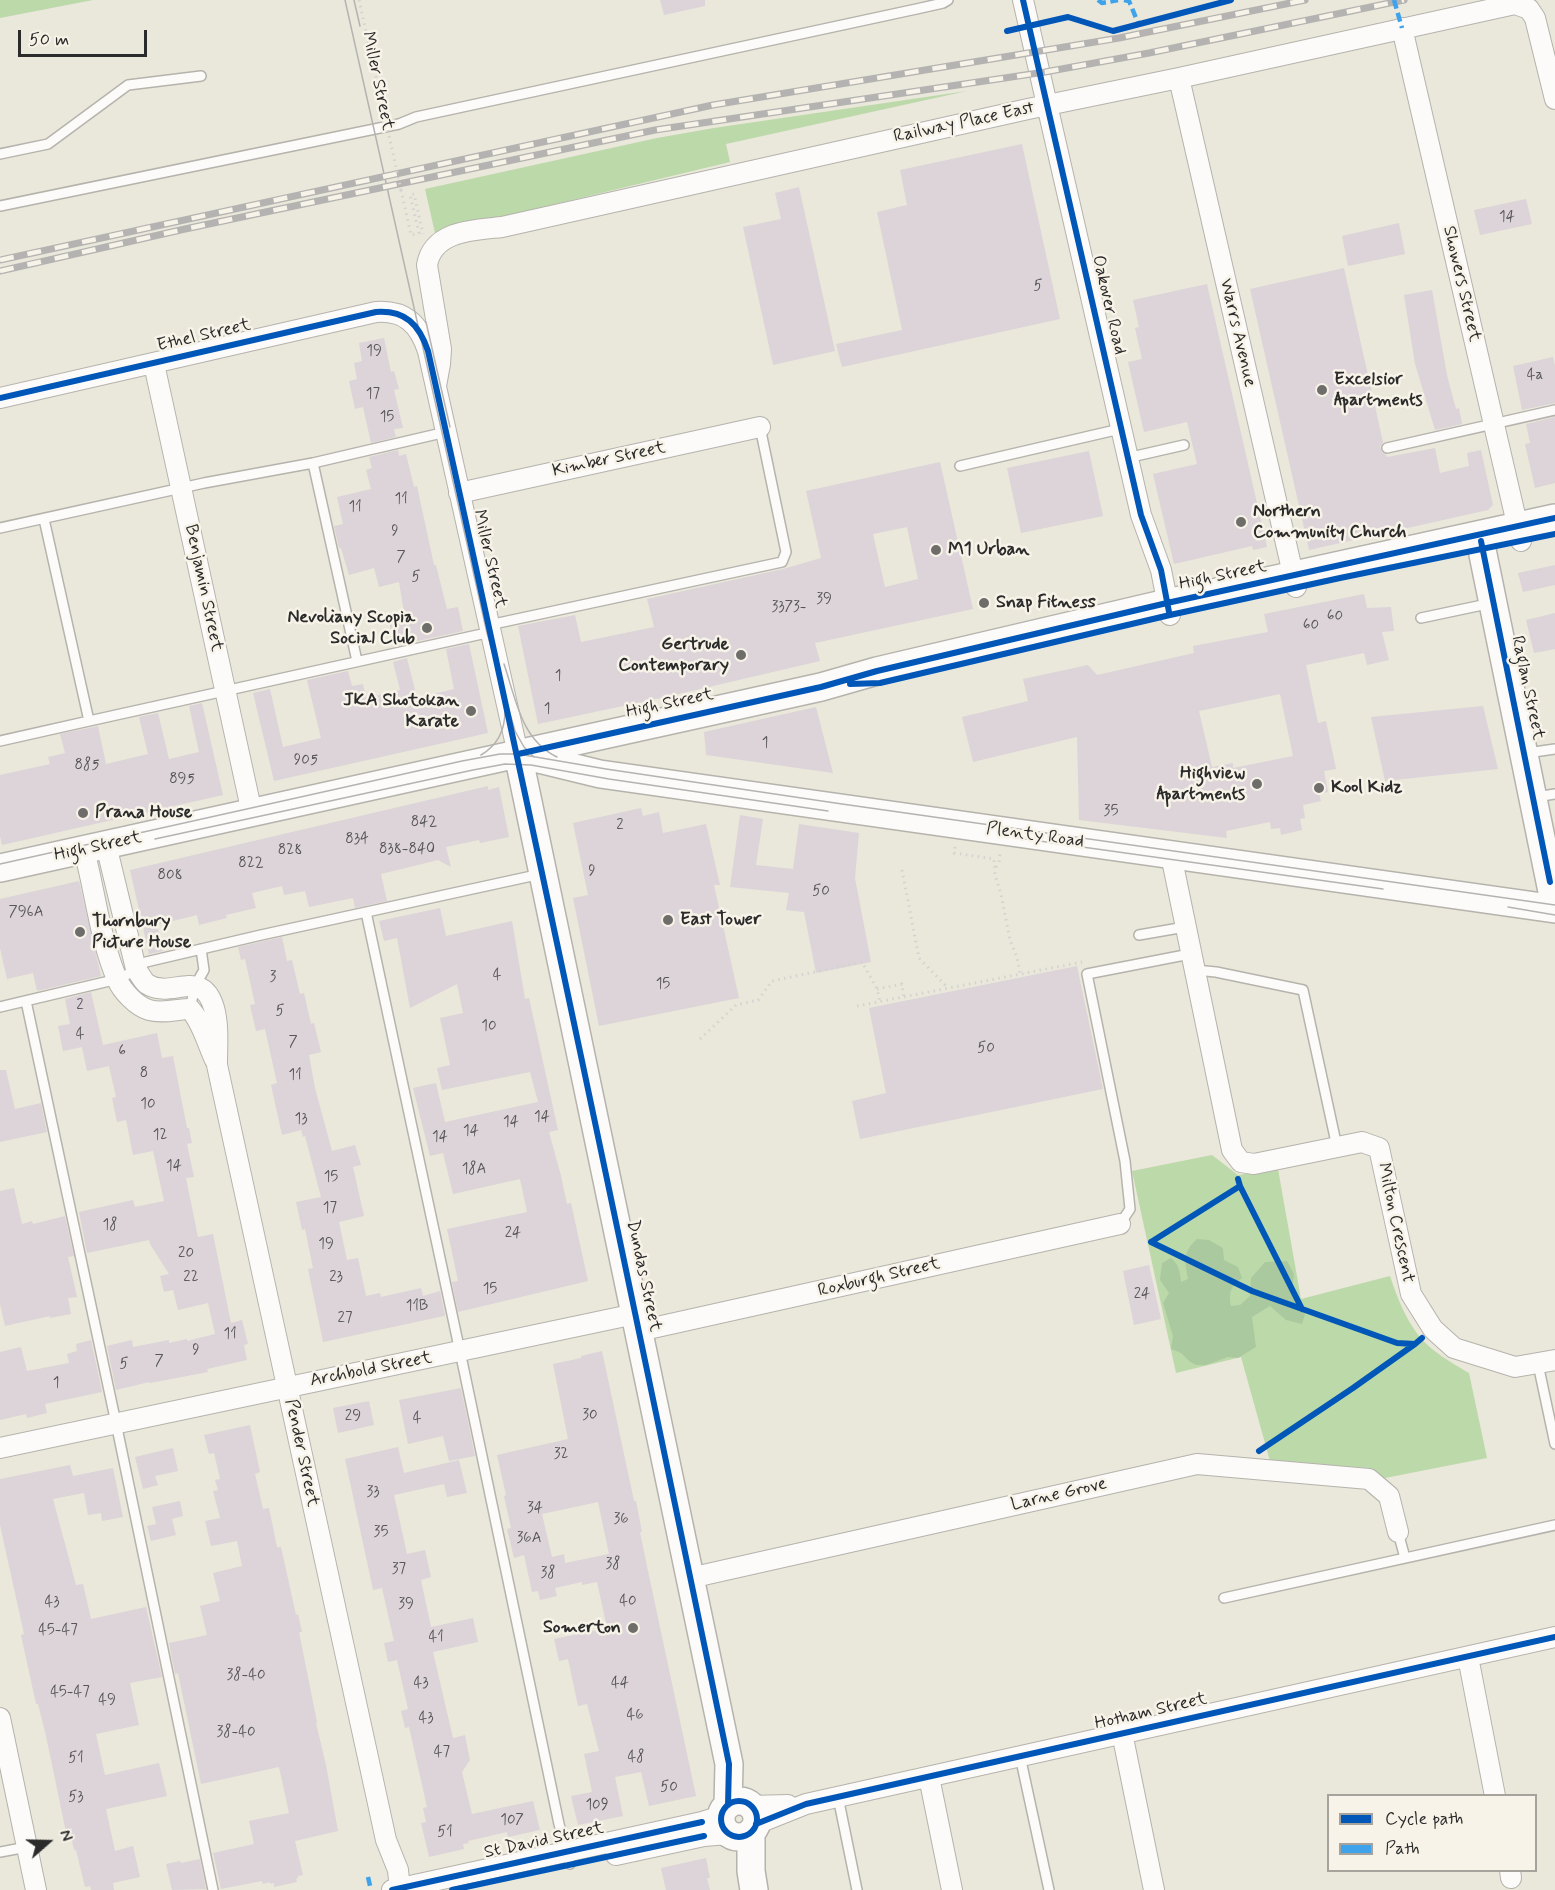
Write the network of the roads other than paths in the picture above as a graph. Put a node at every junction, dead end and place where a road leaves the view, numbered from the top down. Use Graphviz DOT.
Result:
graph roads {
  1 [pos="948,0"];
  2 [pos="1023,0"];
  3 [pos="1402,28"];
  4 [pos="1548,38"];
  5 [pos="201,76"];
  6 [pos="1179,78"];
  7 [pos="1555,99"];
  8 [pos="1048,105"];
  9 [pos="0,154"];
  10 [pos="0,206"];
  11 [pos="427,246"];
  12 [pos="348,318"];
  13 [pos="413,323"];
  14 [pos="418,342"];
  15 [pos="154,363"];
  16 [pos="434,378"];
  17 [pos="0,398"];
  18 [pos="1555,410"];
  19 [pos="1494,424"];
  20 [pos="760,427"];
  21 [pos="1120,429"];
  22 [pos="446,432"];
  23 [pos="1184,445"];
  24 [pos="1387,448"];
  25 [pos="1127,458"];
  26 [pos="314,463"];
  27 [pos="960,466"];
  28 [pos="181,488"];
  29 [pos="459,493"];
  30 [pos="1555,518"];
  31 [pos="44,519"];
  32 [pos="0,528"];
  33 [pos="1519,534"];
  34 [pos="1555,534"];
  35 [pos="1481,542"];
  36 [pos="1294,582"];
  37 [pos="1494,603"];
  38 [pos="1169,609"];
  39 [pos="1421,618"];
  40 [pos="490,629"];
  41 [pos="357,661"];
  42 [pos="226,691"];
  43 [pos="89,721"];
  44 [pos="0,741"];
  45 [pos="1555,749"];
  46 [pos="518,754"];
  47 [pos="1525,754"];
  48 [pos="1544,796"];
  49 [pos="252,813"];
  50 [pos="95,848"];
  51 [pos="1171,855"];
  52 [pos="0,868"];
  53 [pos="543,874"];
  54 [pos="1555,907"];
  55 [pos="366,912"];
  56 [pos="1555,914"];
  57 [pos="1185,927"];
  58 [pos="1555,927"];
  59 [pos="1139,935"];
  60 [pos="201,949"];
  61 [pos="1192,962"];
  62 [pos="136,969"];
  63 [pos="117,979"];
  64 [pos="195,986"];
  65 [pos="26,1001"];
  66 [pos="0,1007"];
  67 [pos="190,1009"];
  68 [pos="218,1065"];
  69 [pos="1337,1147"];
  70 [pos="1120,1224"];
  71 [pos="637,1322"];
  72 [pos="460,1352"];
  73 [pos="1547,1362"];
  74 [pos="287,1387"];
  75 [pos="116,1423"];
  76 [pos="1555,1444"];
  77 [pos="0,1448"];
  78 [pos="1555,1525"];
  79 [pos="1398,1532"];
  80 [pos="1405,1558"];
  81 [pos="690,1578"];
  82 [pos="1224,1598"];
  83 [pos="1555,1637"];
  84 [pos="1468,1657"];
  85 [pos="0,1718"];
  86 [pos="1122,1733"];
  87 [pos="1020,1756"];
  88 [pos="929,1777"];
  89 [pos="1495,1794"];
  90 [pos="838,1797"];
  91 [pos="740,1820"];
  92 [pos="27,1847"];
  93 [pos="0,1852"];
  94 [pos="568,1858"];
  95 [pos="752,1881"];
  96 [pos="428,1887"];
  97 [pos="36,1890"];
  98 [pos="213,1890"];
  99 [pos="396,1890"];
  100 [pos="452,1890"];
  101 [pos="857,1890"];
  102 [pos="952,1890"];
  103 [pos="1049,1890"];
  104 [pos="1154,1890"];
  1 -- 10 [label="lane"];
  2 -- 8 [label="street, Oakover Road"];
  3 -- 4 [label="street, Railway Place East"];
  3 -- 6 [label="street, Railway Place East"];
  3 -- 19 [label="street, Showers Street"];
  4 -- 7 [label="street, Railway Place East"];
  5 -- 9 [label="lane"];
  6 -- 8 [label="street, Railway Place East"];
  6 -- 36 [label="street, Warrs Avenue"];
  8 -- 11 [label="street, Railway Place East"];
  8 -- 21 [label="street, Oakover Road"];
  11 -- 16 [label="street, Miller Street"];
  12 -- 13 [label="street, Ethel Street"];
  12 -- 14 [label="street, Ethel Street"];
  12 -- 15 [label="street, Ethel Street"];
  13 -- 16 [label="street, Miller Street"];
  14 -- 16 [label="street, Miller Street"];
  15 -- 17 [label="street, Ethel Street"];
  15 -- 28 [label="street, Benjamin Street"];
  16 -- 22 [label="street, Miller Street"];
  18 -- 19 [label="lane"];
  19 -- 24 [label="lane"];
  19 -- 33 [label="street, Showers Street"];
  20 -- 29 [label="street, Kimber Street"];
  20 -- 40 [label="lane"];
  21 -- 25 [label="street, Oakover Road"];
  21 -- 27 [label="lane"];
  22 -- 26 [label="lane"];
  22 -- 29 [label="street, Miller Street"];
  23 -- 25 [label="lane"];
  25 -- 38 [label="street, Oakover Road"];
  26 -- 28 [label="lane"];
  26 -- 41 [label="lane"];
  28 -- 31 [label="lane"];
  28 -- 42 [label="street, Benjamin Street"];
  29 -- 40 [label="street, Miller Street"];
  30 -- 33 [label="main road, High Street"];
  31 -- 32 [label="lane"];
  31 -- 43 [label="lane"];
  33 -- 34 [label="main road, High Street"];
  33 -- 35 [label="main road, High Street"];
  35 -- 36 [label="main road, High Street"];
  35 -- 37 [label="main road, Raglan Street"];
  36 -- 38 [label="main road, High Street"];
  37 -- 39 [label="lane"];
  37 -- 47 [label="main road, Raglan Street"];
  38 -- 46 [label="main road, High Street"];
  40 -- 41 [label="lane"];
  40 -- 46 [label="street, Miller Street"];
  41 -- 42 [label="lane"];
  42 -- 43 [label="lane"];
  42 -- 49 [label="street, Benjamin Street"];
  43 -- 44 [label="lane"];
  45 -- 47 [label="lane"];
  46 -- 49 [label="main road, High Street"];
  46 -- 51 [label="main road, Plenty Road"];
  46 -- 53 [label="main road, Dundas Street"];
  47 -- 48 [label="main road, Raglan Street"];
  48 -- 54 [label="main road, Raglan Street"];
  49 -- 50 [label="main road, High Street"];
  50 -- 52 [label="main road, High Street"];
  50 -- 62 [label="street"];
  50 -- 63 [label="street"];
  51 -- 54 [label="main road, Plenty Road"];
  51 -- 57 [label="street, Milton Crescent"];
  53 -- 55 [label="lane"];
  53 -- 71 [label="main road, Dundas Street"];
  55 -- 60 [label="lane"];
  55 -- 72 [label="lane"];
  56 -- 58 [label="main road"];
  57 -- 59 [label="lane"];
  57 -- 61 [label="street, Milton Crescent"];
  60 -- 62 [label="lane"];
  60 -- 64 [label="lane"];
  61 -- 69 [label="lane"];
  61 -- 69 [label="street, Milton Crescent"];
  61 -- 70 [label="lane"];
  62 -- 63 [label="lane"];
  62 -- 64 [label="street"];
  63 -- 65 [label="lane"];
  63 -- 67 [label="street"];
  64 -- 67 [label="lane"];
  64 -- 68 [label="street, Pender Street"];
  65 -- 66 [label="lane"];
  65 -- 75 [label="lane"];
  67 -- 68 [label="street, Pender Street"];
  68 -- 74 [label="street, Pender Street"];
  69 -- 73 [label="street, Milton Crescent"];
  70 -- 71 [label="street, Roxburgh Street"];
  71 -- 72 [label="street, Archbold Street"];
  71 -- 81 [label="main road, Dundas Street"];
  72 -- 74 [label="street, Archbold Street"];
  72 -- 94 [label="lane"];
  73 -- 76 [label="lane"];
  74 -- 75 [label="street, Archbold Street"];
  74 -- 99 [label="street, Pender Street"];
  75 -- 77 [label="street, Archbold Street"];
  75 -- 98 [label="lane"];
  78 -- 80 [label="lane"];
  79 -- 80 [label="lane"];
  79 -- 81 [label="street, Larne Grove"];
  80 -- 82 [label="lane"];
  81 -- 91 [label="main road, Dundas Street"];
  83 -- 84 [label="street, Hotham Street"];
  84 -- 86 [label="street, Hotham Street"];
  84 -- 89 [label="street"];
  85 -- 92 [label="street"];
  86 -- 87 [label="street, Hotham Street"];
  86 -- 104 [label="street"];
  87 -- 88 [label="street, Hotham Street"];
  87 -- 103 [label="lane"];
  88 -- 90 [label="street, Hotham Street"];
  88 -- 102 [label="street"];
  90 -- 91 [label="street, Hotham Street"];
  90 -- 101 [label="lane"];
  91 -- 94 [label="street, St David Street"];
  91 -- 95 [label="main road, Dundas Street"];
  92 -- 93 [label="lane"];
  92 -- 97 [label="street"];
  94 -- 96 [label="street, St David Street"];
  94 -- 100 [label="street, St David Street"];
  96 -- 99 [label="street, St David Street"];
}
